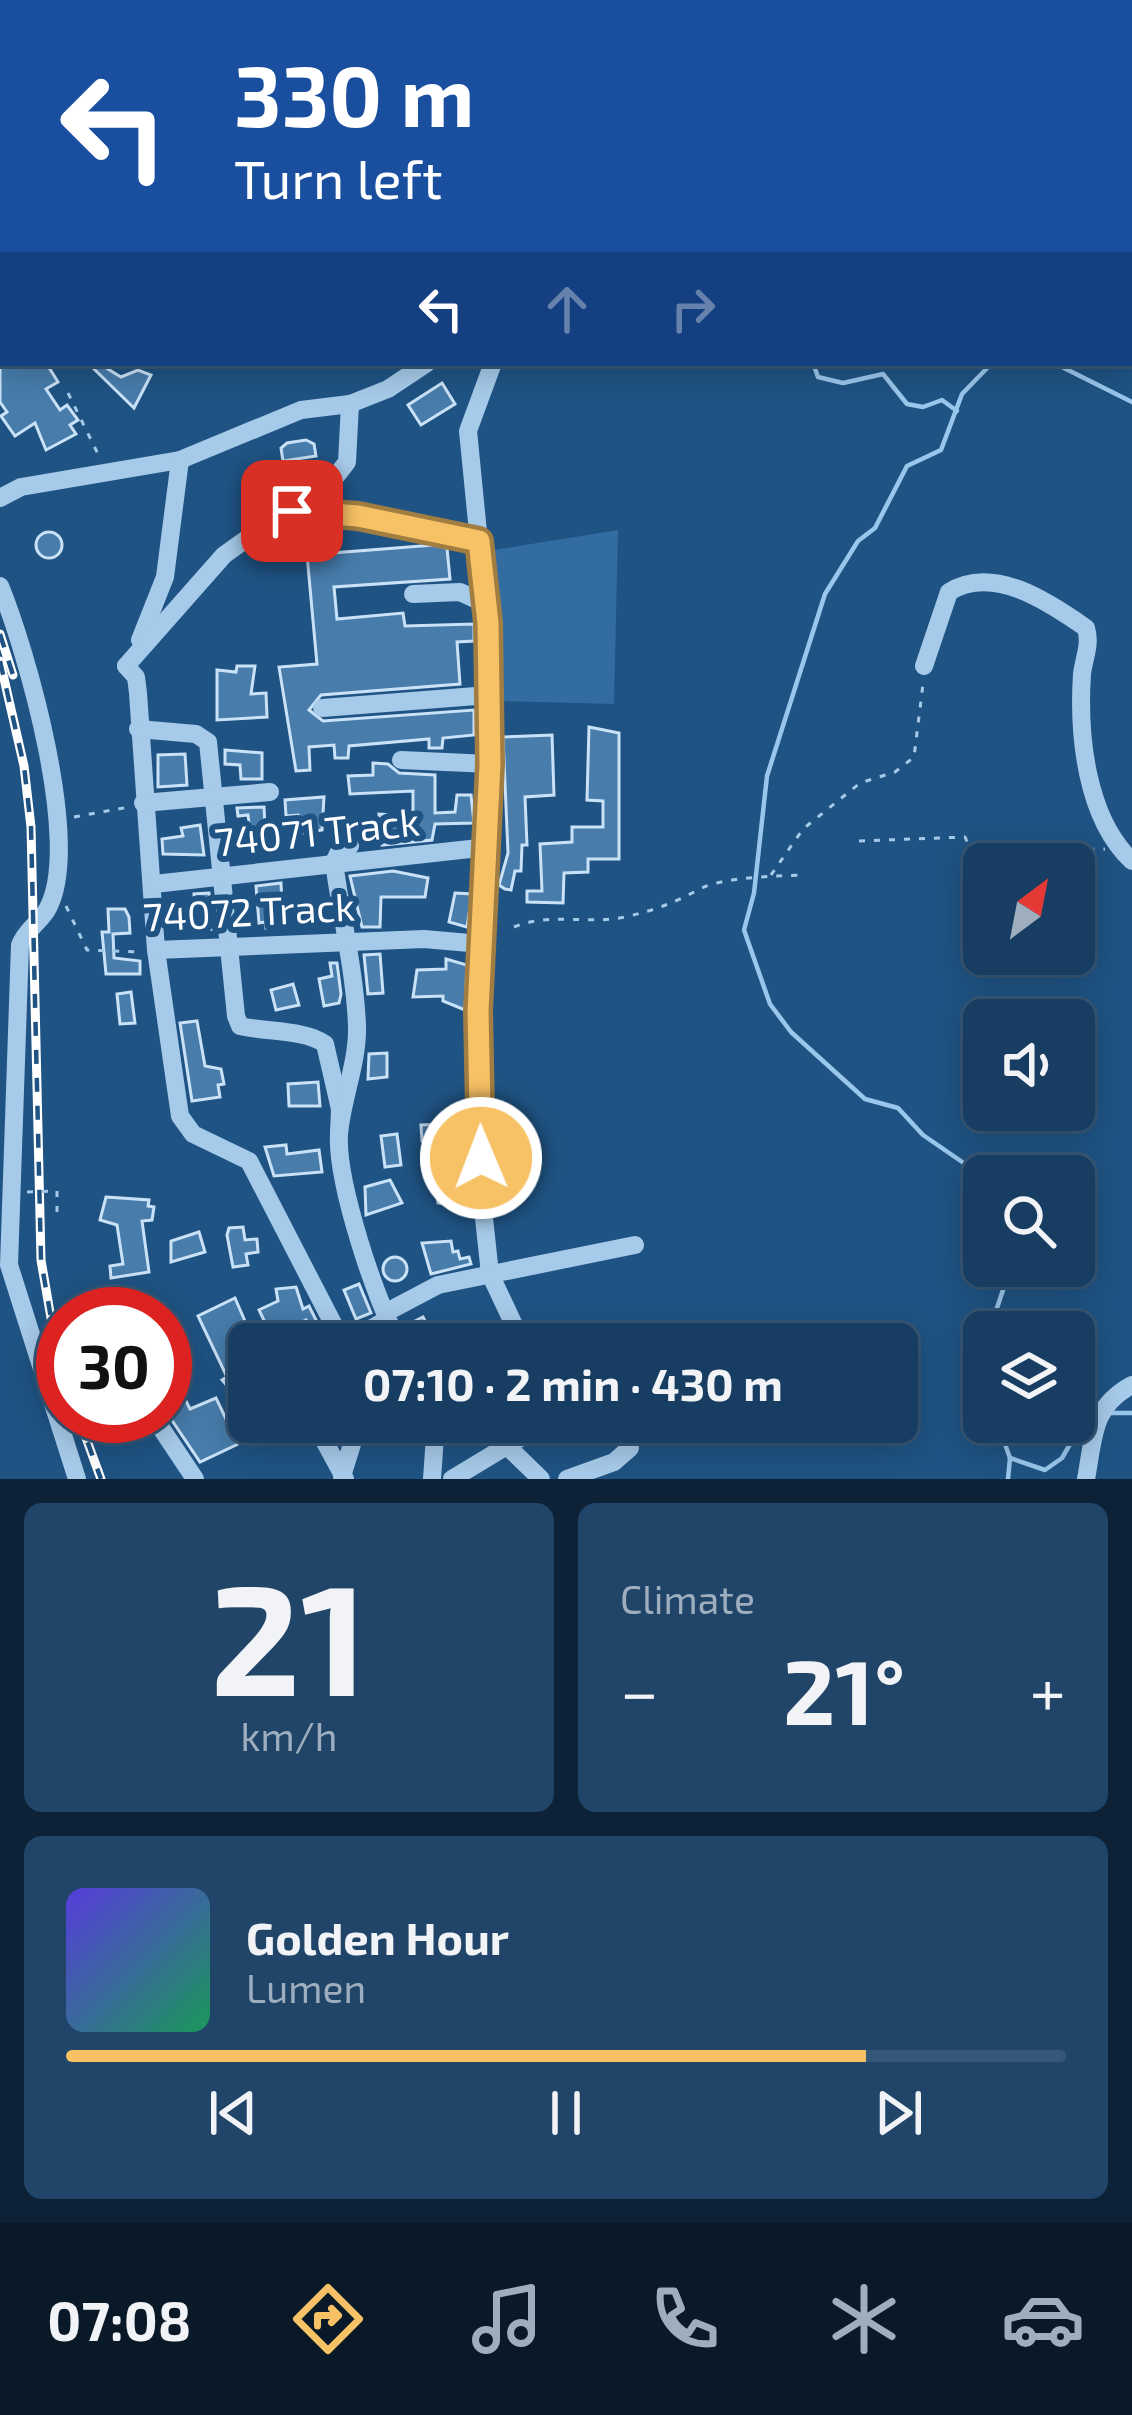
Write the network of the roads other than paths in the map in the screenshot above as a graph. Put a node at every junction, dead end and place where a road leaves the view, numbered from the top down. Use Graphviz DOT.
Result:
graph roads {
  1 [pos="422,366"];
  2 [pos="493,366"];
  3 [pos="350,404"];
  4 [pos="180,460"];
  5 [pos="0,498"];
  6 [pos="292,511"];
  7 [pos="479,541"];
  8 [pos="0,586"];
  9 [pos="413,595"];
  10 [pos="486,604"];
  11 [pos="126,666"];
  12 [pos="924,666"];
  13 [pos="489,695"];
  14 [pos="322,708"];
  15 [pos="138,729"];
  16 [pos="401,760"];
  17 [pos="490,764"];
  18 [pos="269,792"];
  19 [pos="210,794"];
  20 [pos="143,803"];
  21 [pos="350,846"];
  22 [pos="488,847"];
  23 [pos="1125,855"];
  24 [pos="334,862"];
  25 [pos="220,874"];
  26 [pos="154,884"];
  27 [pos="344,940"];
  28 [pos="481,944"];
  29 [pos="229,947"];
  30 [pos="156,950"];
  31 [pos="339,1134"];
  32 [pos="634,1245"];
  33 [pos="490,1274"];
  34 [pos="385,1317"];
  35 [pos="334,1323"];
  36 [pos="375,1323"];
  37 [pos="388,1323"];
  38 [pos="513,1323"];
  39 [pos="1132,1385"];
  40 [pos="171,1443"];
  41 [pos="326,1443"];
  42 [pos="353,1443"];
  43 [pos="435,1443"];
  44 [pos="512,1443"];
  45 [pos="507,1446"];
  46 [pos="630,1448"];
  47 [pos="344,1478"];
  48 [pos="76,1479"];
  49 [pos="195,1479"];
  50 [pos="432,1479"];
  51 [pos="452,1479"];
  52 [pos="541,1479"];
  53 [pos="567,1479"];
  54 [pos="1085,1479"];
  1 -- 3 [label="street"];
  2 -- 7 [label="street"];
  3 -- 4 [label="street"];
  3 -- 6 [label="street"];
  4 -- 5 [label="street"];
  4 -- 11 [label="street"];
  6 -- 7 [label="street"];
  6 -- 11 [label="street"];
  7 -- 10 [label="street"];
  8 -- 48 [label="street"];
  9 -- 10 [label="street"];
  10 -- 13 [label="street"];
  11 -- 15 [label="street"];
  12 -- 23 [label="street"];
  13 -- 14 [label="street"];
  13 -- 17 [label="street"];
  15 -- 19 [label="street"];
  15 -- 20 [label="street"];
  16 -- 17 [label="street"];
  17 -- 22 [label="street"];
  18 -- 19 [label="street"];
  19 -- 20 [label="street"];
  19 -- 25 [label="street"];
  20 -- 26 [label="street"];
  21 -- 24 [label="street"];
  22 -- 24 [label="street, 74071 Track"];
  22 -- 28 [label="street"];
  24 -- 25 [label="street, 74071 Track"];
  24 -- 27 [label="street"];
  25 -- 26 [label="street, 74071 Track"];
  25 -- 29 [label="street"];
  26 -- 30 [label="street"];
  27 -- 28 [label="street, 74072 Track"];
  27 -- 29 [label="street, 74072 Track"];
  27 -- 31 [label="street"];
  28 -- 33 [label="street"];
  29 -- 30 [label="street, 74072 Track"];
  29 -- 31 [label="street"];
  30 -- 35 [label="street"];
  31 -- 34 [label="street"];
  32 -- 33 [label="street"];
  33 -- 34 [label="street"];
  33 -- 38 [label="street"];
  34 -- 36 [label="street"];
  34 -- 37 [label="street"];
  39 -- 54 [label="street"];
  40 -- 49 [label="street"];
  41 -- 47 [label="street"];
  42 -- 47 [label="street"];
  43 -- 50 [label="street"];
  44 -- 45 [label="street"];
  45 -- 51 [label="street"];
  45 -- 52 [label="street"];
  46 -- 53 [label="street"];
}
